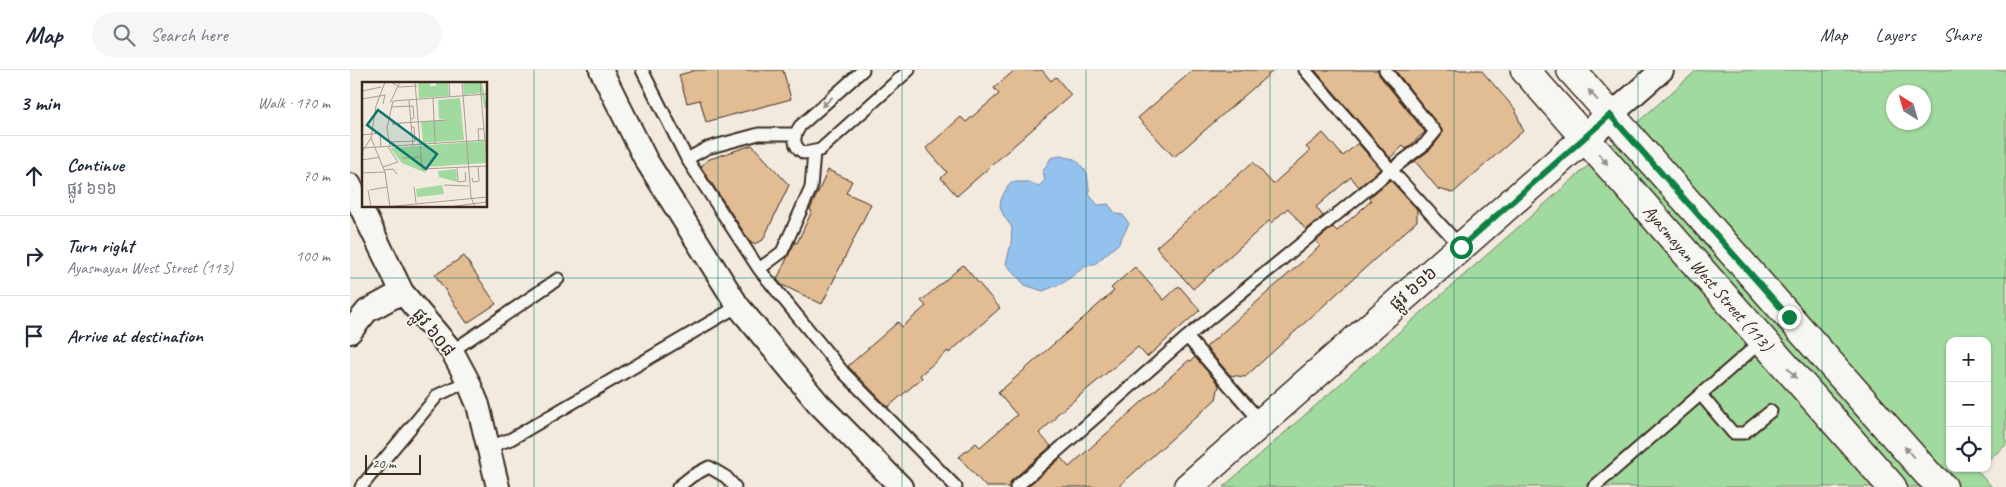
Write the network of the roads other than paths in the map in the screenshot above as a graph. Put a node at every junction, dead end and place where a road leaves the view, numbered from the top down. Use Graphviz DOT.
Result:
graph roads {
  1 [pos="601,70"];
  2 [pos="642,70"];
  3 [pos="863,70"];
  4 [pos="909,70"];
  5 [pos="1305,70"];
  6 [pos="1385,70"];
  7 [pos="1525,70"];
  8 [pos="1571,70"];
  9 [pos="1662,70"];
  10 [pos="1610,115"];
  11 [pos="795,134"];
  12 [pos="1584,138"];
  13 [pos="814,152"];
  14 [pos="686,159"];
  15 [pos="1390,170"];
  16 [pos="350,185"];
  17 [pos="1461,247"];
  18 [pos="759,269"];
  19 [pos="558,279"];
  20 [pos="402,292"];
  21 [pos="738,306"];
  22 [pos="1789,317"];
  23 [pos="350,332"];
  24 [pos="1187,337"];
  25 [pos="1763,340"];
  26 [pos="452,351"];
  27 [pos="468,381"];
  28 [pos="1700,395"];
  29 [pos="1771,411"];
  30 [pos="1261,422"];
  31 [pos="489,447"];
  32 [pos="360,487"];
  33 [pos="498,487"];
  34 [pos="678,487"];
  35 [pos="735,487"];
  36 [pos="901,487"];
  37 [pos="956,487"];
  38 [pos="1016,487"];
  39 [pos="1188,487"];
  40 [pos="1594,487"];
  41 [pos="1892,487"];
  42 [pos="1943,487"];
  1 -- 21 [label="street"];
  2 -- 14 [label="lane"];
  3 -- 11 [label="lane, one-way"];
  4 -- 13 [label="lane"];
  5 -- 15 [label="lane"];
  6 -- 15 [label="lane"];
  7 -- 12 [label="street, Ayasmayan West Street (113)"];
  10 -- 8 [label="street, Ayasmayan West Street (113), one-way"];
  9 -- 10 [label="street, ផ្លូវ ៦១៦"];
  10 -- 12 [label="street, ផ្លូវ ៦១៦"];
  10 -- 22 [label="street, Ayasmayan West Street (113)"];
  11 -- 13 [label="lane"];
  11 -- 14 [label="lane"];
  12 -- 17 [label="street, ផ្លូវ ៦១៦"];
  12 -- 25 [label="street, Ayasmayan West Street (113), one-way"];
  13 -- 18 [label="lane"];
  14 -- 18 [label="lane"];
  15 -- 17 [label="lane"];
  15 -- 24 [label="lane"];
  16 -- 20 [label="street, ផ្លូវ ៦០៨"];
  17 -- 30 [label="street, ផ្លូវ ៦១៦"];
  18 -- 37 [label="lane"];
  19 -- 26 [label="lane"];
  20 -- 23 [label="street"];
  20 -- 26 [label="street, ផ្លូវ ៦០៨"];
  21 -- 31 [label="lane"];
  21 -- 36 [label="street"];
  22 -- 25 [label="street"];
  42 -- 22 [label="street, Ayasmayan West Street (113), one-way"];
  24 -- 30 [label="lane"];
  24 -- 38 [label="lane"];
  25 -- 28 [label="lane"];
  25 -- 41 [label="street, Ayasmayan West Street (113), one-way"];
  26 -- 27 [label="street, ផ្លូវ ៦០៨"];
  27 -- 31 [label="street, ផ្លូវ ៦០៨"];
  27 -- 32 [label="lane"];
  28 -- 29 [label="lane"];
  28 -- 40 [label="lane"];
  30 -- 39 [label="street, ផ្លូវ ៦១៦"];
  31 -- 33 [label="street, ផ្លូវ ៦០៨"];
  34 -- 35 [label="lane"];
}
